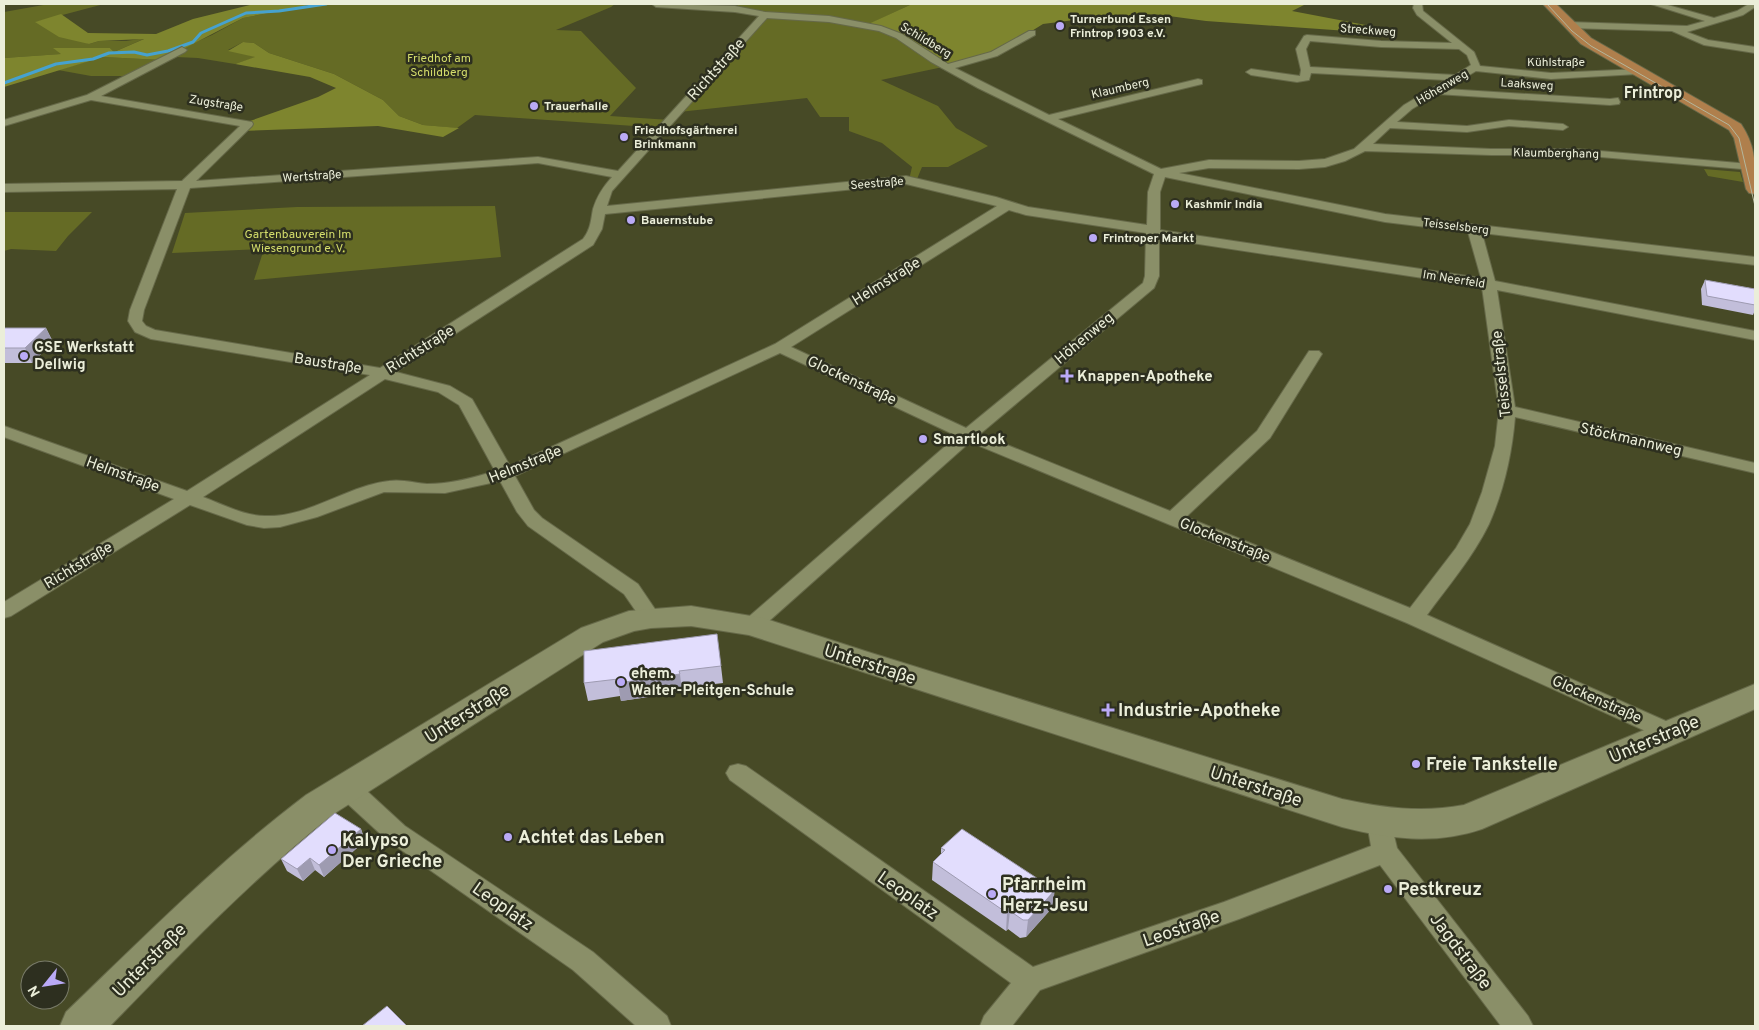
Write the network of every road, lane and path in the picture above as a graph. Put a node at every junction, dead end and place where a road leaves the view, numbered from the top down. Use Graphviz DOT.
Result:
graph roads {
  1 [pos="656,4"];
  2 [pos="1418,4"];
  3 [pos="1549,4"];
  4 [pos="1655,4"];
  5 [pos="1755,4"];
  6 [pos="737,6"];
  7 [pos="765,15"];
  8 [pos="1715,21"];
  9 [pos="1569,26"];
  10 [pos="1675,30"];
  11 [pos="1032,33"];
  12 [pos="1462,46"];
  13 [pos="182,50"];
  14 [pos="1755,50"];
  15 [pos="947,67"];
  16 [pos="1474,68"];
  17 [pos="1306,70"];
  18 [pos="1638,71"];
  19 [pos="1250,72"];
  20 [pos="1457,78"];
  21 [pos="1198,82"];
  22 [pos="1435,91"];
  23 [pos="91,97"];
  24 [pos="1614,100"];
  25 [pos="1048,118"];
  26 [pos="4,123"];
  27 [pos="1386,125"];
  28 [pos="1563,127"];
  29 [pos="1362,147"];
  30 [pos="1750,168"];
  31 [pos="1160,173"];
  32 [pos="619,175"];
  33 [pos="185,185"];
  34 [pos="4,188"];
  35 [pos="1755,189"];
  36 [pos="1006,206"];
  37 [pos="598,211"];
  38 [pos="1474,228"];
  39 [pos="1152,231"];
  40 [pos="1755,261"];
  41 [pos="1489,284"];
  42 [pos="1755,335"];
  43 [pos="780,347"];
  44 [pos="1314,354"];
  45 [pos="383,373"];
  46 [pos="1508,410"];
  47 [pos="4,431"];
  48 [pos="968,435"];
  49 [pos="1755,468"];
  50 [pos="505,474"];
  51 [pos="188,498"];
  52 [pos="1173,519"];
  53 [pos="4,611"];
  54 [pos="651,618"];
  55 [pos="1414,618"];
  56 [pos="752,624"];
  57 [pos="1755,696"];
  58 [pos="1670,732"];
  59 [pos="738,773"];
  60 [pos="347,788"];
  61 [pos="1382,837"];
  62 [pos="1030,981"];
  63 [pos="81,1026"];
  64 [pos="657,1026"];
  65 [pos="994,1026"];
  66 [pos="1518,1026"];
  1 -- 6 [label="street, Schildberg"];
  2 -- 12 [label="street, Höhenweg"];
  3 -- 9 [label="main road"];
  4 -- 8 [label="street"];
  5 -- 8 [label="street"];
  6 -- 7 [label="street, Schildberg"];
  7 -- 15 [label="street, Schildberg"];
  7 -- 32 [label="street, Richtstraße"];
  8 -- 10 [label="street"];
  9 -- 10 [label="street"];
  9 -- 18 [label="main road"];
  10 -- 14 [label="street"];
  11 -- 15 [label="street"];
  12 -- 16 [label="street, Höhenweg"];
  12 -- 17 [label="street, Streckweg"];
  13 -- 23 [label="street, Zugstraße"];
  15 -- 25 [label="street, Schildberg"];
  16 -- 18 [label="street, Kühlstraße"];
  16 -- 20 [label="street, Höhenweg"];
  17 -- 19 [label="street"];
  17 -- 20 [label="street"];
  18 -- 30 [label="main road"];
  20 -- 22 [label="street, Höhenweg"];
  21 -- 25 [label="street, Klaumberg"];
  22 -- 24 [label="street, Laaksweg"];
  22 -- 27 [label="street, Höhenweg"];
  23 -- 26 [label="street, Zugstraße"];
  23 -- 33 [label="street, Zugstraße"];
  25 -- 31 [label="street, Schildberg"];
  27 -- 28 [label="street, Höhenweg"];
  27 -- 29 [label="street, Höhenweg"];
  29 -- 30 [label="street, Klaumberghang"];
  29 -- 31 [label="street, Höhenweg"];
  30 -- 35 [label="main road"];
  31 -- 38 [label="street, Teisselsberg"];
  31 -- 39 [label="street, Höhenweg"];
  32 -- 33 [label="street, Wertstraße"];
  32 -- 37 [label="street, Richtstraße"];
  33 -- 34 [label="street, Wertstraße"];
  33 -- 45 [label="street, Baustraße"];
  36 -- 37 [label="street, Seestraße"];
  36 -- 39 [label="street, Seestraße"];
  36 -- 43 [label="street, Helmstraße"];
  37 -- 45 [label="street, Richtstraße"];
  38 -- 40 [label="street, Teisselsberg"];
  38 -- 41 [label="street, Teisselstraße"];
  39 -- 41 [label="street, Im Neerfeld"];
  39 -- 48 [label="street, Höhenweg"];
  41 -- 42 [label="street, Im Neerfeld"];
  41 -- 46 [label="street, Teisselstraße"];
  43 -- 48 [label="street, Glockenstraße"];
  43 -- 50 [label="street, Helmstraße"];
  44 -- 52 [label="street"];
  45 -- 50 [label="street, Baustraße"];
  45 -- 51 [label="street, Richtstraße"];
  46 -- 49 [label="street, Stöckmannweg"];
  46 -- 55 [label="street, Teisselstraße"];
  47 -- 51 [label="street, Helmstraße"];
  48 -- 52 [label="street, Glockenstraße"];
  48 -- 56 [label="street, Höhenweg"];
  50 -- 51 [label="street, Helmstraße"];
  50 -- 54 [label="street, Baustraße"];
  51 -- 53 [label="street, Richtstraße"];
  52 -- 55 [label="street, Glockenstraße"];
  54 -- 56 [label="street, Unterstraße"];
  54 -- 60 [label="street, Unterstraße"];
  55 -- 58 [label="street, Glockenstraße"];
  56 -- 61 [label="street, Unterstraße"];
  57 -- 58 [label="street, Unterstraße"];
  58 -- 61 [label="street, Unterstraße"];
  59 -- 62 [label="street, Leoplatz"];
  60 -- 63 [label="street, Unterstraße"];
  60 -- 64 [label="street, Leoplatz"];
  61 -- 62 [label="street, Leostraße"];
  61 -- 66 [label="street, Jagdstraße"];
  62 -- 65 [label="street"];
}
